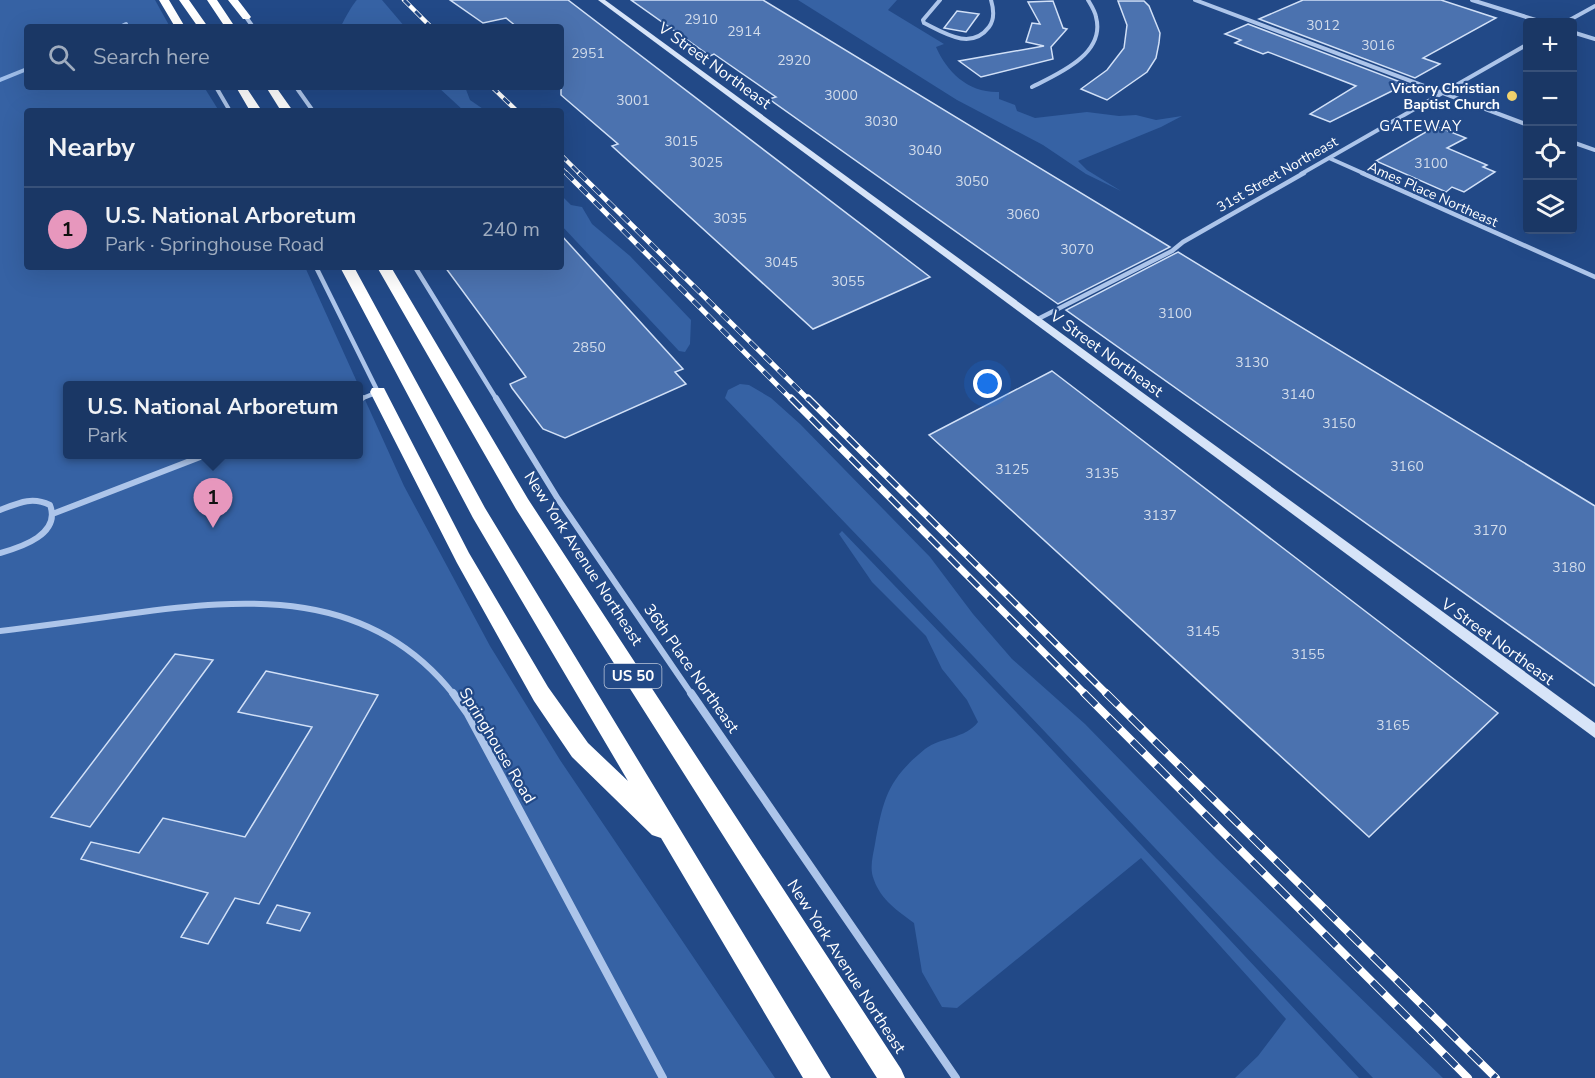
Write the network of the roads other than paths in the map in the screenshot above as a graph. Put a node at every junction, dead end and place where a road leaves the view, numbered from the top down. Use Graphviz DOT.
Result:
graph roads {
  1 [pos="164,0"];
  2 [pos="184,0"];
  3 [pos="212,0"];
  4 [pos="233,0"];
  5 [pos="601,0"];
  6 [pos="940,0"];
  7 [pos="991,0"];
  8 [pos="1088,0"];
  9 [pos="1195,0"];
  10 [pos="1472,0"];
  11 [pos="1595,6"];
  12 [pos="246,17"];
  13 [pos="1529,18"];
  14 [pos="1573,18"];
  15 [pos="178,24"];
  16 [pos="200,24"];
  17 [pos="228,24"];
  18 [pos="251,24"];
  19 [pos="1577,34"];
  20 [pos="1595,39"];
  21 [pos="1523,46"];
  22 [pos="1032,87"];
  23 [pos="218,90"];
  24 [pos="243,90"];
  25 [pos="273,90"];
  26 [pos="298,90"];
  27 [pos="1442,93"];
  28 [pos="228,108"];
  29 [pos="254,108"];
  30 [pos="285,108"];
  31 [pos="311,108"];
  32 [pos="1523,123"];
  33 [pos="1577,144"];
  34 [pos="1595,150"];
  35 [pos="1329,158"];
  36 [pos="317,270"];
  37 [pos="349,270"];
  38 [pos="386,270"];
  39 [pos="417,270"];
  40 [pos="1595,278"];
  41 [pos="1036,320"];
  42 [pos="378,392"];
  43 [pos="363,398"];
  44 [pos="195,459"];
  45 [pos="0,510"];
  46 [pos="55,513"];
  47 [pos="0,553"];
  48 [pos="0,632"];
  49 [pos="1595,731"];
  50 [pos="678,846"];
  51 [pos="663,1078"];
  52 [pos="818,1078"];
  53 [pos="892,1078"];
  54 [pos="956,1078"];
  1 -- 15 [label="highway"];
  2 -- 16 [label="highway"];
  3 -- 17 [label="highway"];
  4 -- 12 [label="highway"];
  5 -- 41 [label="street, V Street Northeast"];
  6 -- 7 [label="street"];
  8 -- 22 [label="street"];
  9 -- 27 [label="street"];
  10 -- 13 [label="street"];
  11 -- 14 [label="street"];
  12 -- 18 [label="street"];
  19 -- 20 [label="street"];
  21 -- 27 [label="street, 31st Street Northeast"];
  23 -- 28 [label="street"];
  24 -- 29 [label="highway"];
  25 -- 30 [label="highway"];
  26 -- 31 [label="street"];
  27 -- 32 [label="street"];
  27 -- 35 [label="street, 31st Street Northeast"];
  33 -- 34 [label="street"];
  35 -- 40 [label="street, Ames Place Northeast"];
  35 -- 41 [label="street, 31st Street Northeast"];
  36 -- 42 [label="street"];
  37 -- 50 [label="highway, US 50"];
  38 -- 53 [label="highway, New York Avenue Northeast / US 50"];
  39 -- 54 [label="street, 36th Place Northeast"];
  41 -- 49 [label="street, V Street Northeast"];
  42 -- 43 [label="street"];
  42 -- 50 [label="highway"];
  44 -- 46 [label="street"];
  45 -- 46 [label="street"];
  46 -- 47 [label="street"];
  48 -- 51 [label="street, Springhouse Road"];
  50 -- 52 [label="highway, US 50"];
}
